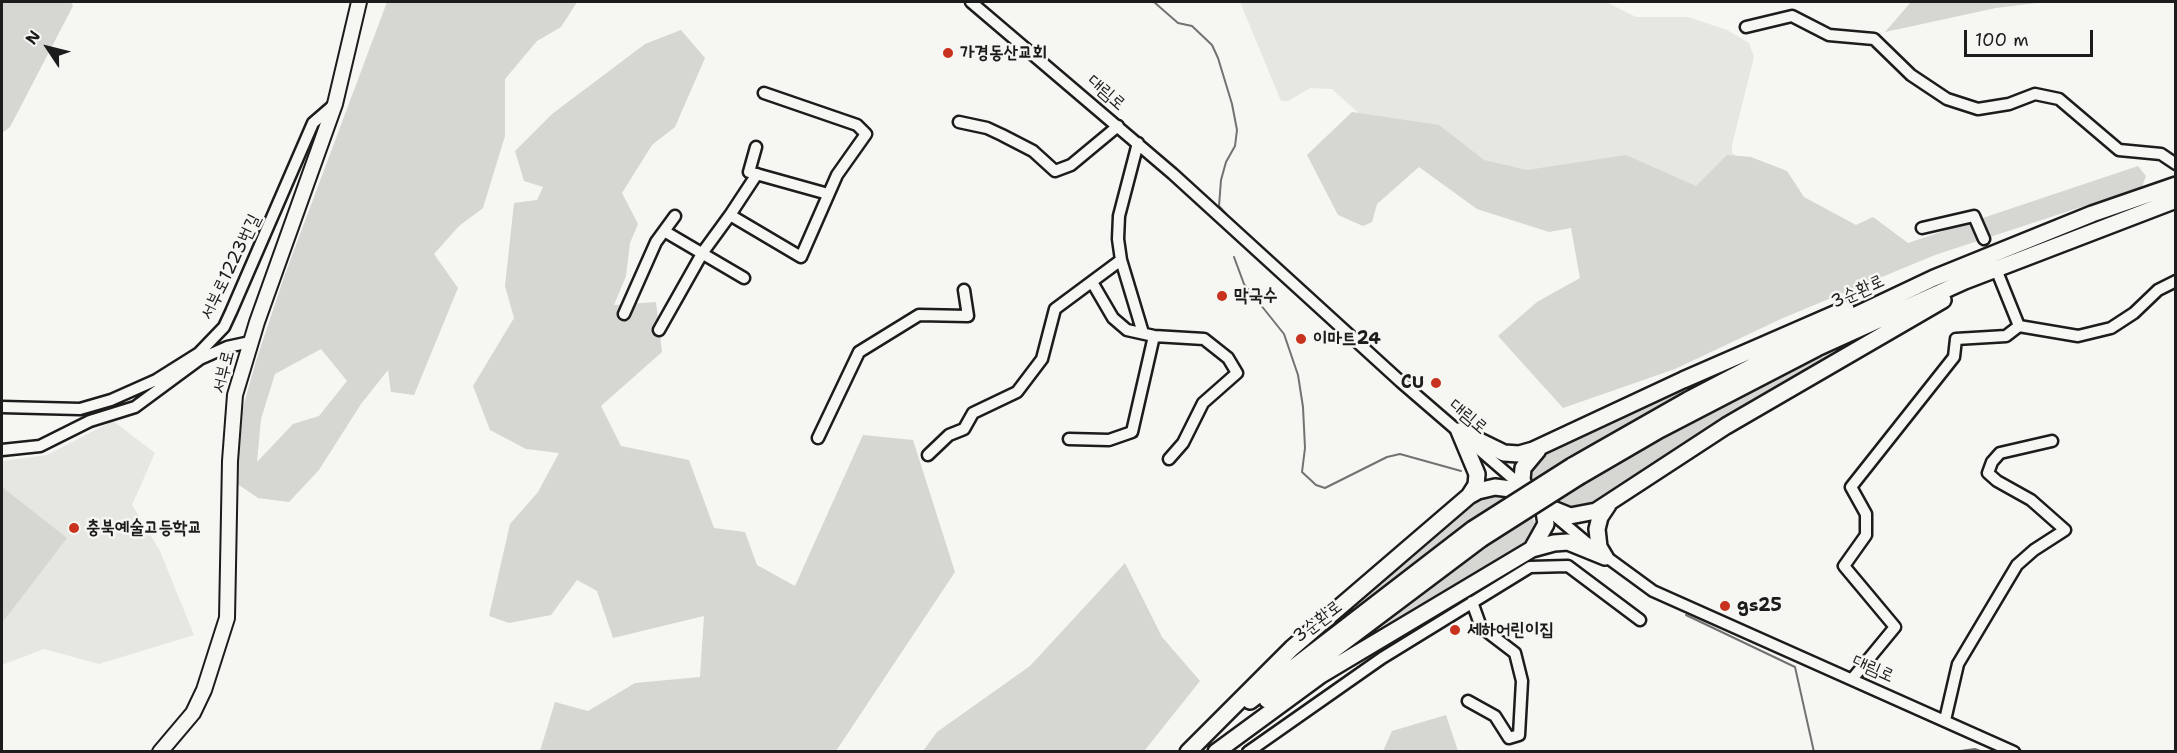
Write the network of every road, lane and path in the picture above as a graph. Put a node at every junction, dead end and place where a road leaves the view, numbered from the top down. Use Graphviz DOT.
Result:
graph roads {
  1 [pos="359,2"];
  2 [pos="971,2"];
  3 [pos="1746,27"];
  4 [pos="764,93"];
  5 [pos="335,104"];
  6 [pos="959,122"];
  7 [pos="1118,126"];
  8 [pos="1138,143"];
  9 [pos="756,147"];
  10 [pos="2175,164"];
  11 [pos="757,174"];
  12 [pos="2173,193"];
  13 [pos="828,194"];
  14 [pos="730,215"];
  15 [pos="675,216"];
  16 [pos="1922,228"];
  17 [pos="2053,230"];
  18 [pos="664,231"];
  19 [pos="1984,239"];
  20 [pos="703,252"];
  21 [pos="1121,260"];
  22 [pos="1999,270"];
  23 [pos="744,278"];
  24 [pos="2175,281"];
  25 [pos="1092,282"];
  26 [pos="964,290"];
  27 [pos="624,314"];
  28 [pos="2019,326"];
  29 [pos="659,330"];
  30 [pos="1143,333"];
  31 [pos="1154,336"];
  32 [pos="250,342"];
  33 [pos="160,384"];
  34 [pos="2,406"];
  35 [pos="1459,432"];
  36 [pos="818,438"];
  37 [pos="1070,439"];
  38 [pos="2052,441"];
  39 [pos="1543,446"];
  40 [pos="2,450"];
  41 [pos="928,454"];
  42 [pos="1169,459"];
  43 [pos="1576,471"];
  44 [pos="1527,491"];
  45 [pos="1469,496"];
  46 [pos="1609,503"];
  47 [pos="1543,505"];
  48 [pos="1477,534"];
  49 [pos="1532,549"];
  50 [pos="1605,557"];
  51 [pos="1472,602"];
  52 [pos="1640,620"];
  53 [pos="1852,678"];
  54 [pos="1468,701"];
  55 [pos="1945,720"];
  56 [pos="160,752"];
  57 [pos="1189,752"];
  58 [pos="1209,752"];
  59 [pos="1216,752"];
  60 [pos="1248,752"];
  61 [pos="2014,752"];
  1 -- 5 [label="main road, 서부로"];
  2 -- 7 [label="street, 대림로"];
  3 -- 10 [label="street"];
  4 -- 13 [label="street"];
  5 -- 32 [label="main road, 서부로"];
  5 -- 33 [label="street, 서부로1223번길"];
  6 -- 7 [label="street"];
  7 -- 8 [label="street, 대림로"];
  8 -- 21 [label="street"];
  8 -- 35 [label="street, 대림로"];
  9 -- 11 [label="street"];
  11 -- 13 [label="street"];
  11 -- 14 [label="street"];
  12 -- 17 [label="highway, 3순환로"];
  12 -- 22 [label="highway, 3순환로"];
  13 -- 14 [label="street"];
  14 -- 20 [label="street"];
  15 -- 18 [label="street"];
  16 -- 19 [label="street"];
  17 -- 39 [label="highway"];
  17 -- 43 [label="highway, 3순환로"];
  18 -- 20 [label="street"];
  18 -- 27 [label="street"];
  20 -- 23 [label="street"];
  20 -- 29 [label="street"];
  21 -- 25 [label="street"];
  21 -- 30 [label="street"];
  22 -- 28 [label="street"];
  22 -- 43 [label="highway, 3순환로"];
  22 -- 46 [label="highway"];
  24 -- 28 [label="street"];
  25 -- 30 [label="street"];
  25 -- 41 [label="street"];
  26 -- 36 [label="street"];
  28 -- 53 [label="street"];
  30 -- 31 [label="street"];
  31 -- 37 [label="street"];
  31 -- 42 [label="street"];
  32 -- 33 [label="street"];
  32 -- 56 [label="main road, 서부로"];
  33 -- 34 [label="street, 서부로1223번길"];
  33 -- 40 [label="street"];
  35 -- 39 [label="highway"];
  35 -- 44 [label="street, 대림로"];
  35 -- 45 [label="highway"];
  38 -- 55 [label="street"];
  39 -- 44 [label="highway"];
  43 -- 48 [label="highway, bridge"];
  44 -- 45 [label="highway"];
  44 -- 47 [label="street, 대림로"];
  45 -- 57 [label="highway"];
  46 -- 47 [label="highway"];
  46 -- 50 [label="highway"];
  47 -- 49 [label="highway"];
  47 -- 50 [label="street, 대림로"];
  48 -- 57 [label="highway, 3순환로"];
  48 -- 58 [label="highway, 3순환로"];
  49 -- 50 [label="highway"];
  49 -- 59 [label="highway"];
  50 -- 53 [label="street, 대림로"];
  51 -- 52 [label="street"];
  51 -- 54 [label="street"];
  51 -- 60 [label="street"];
  53 -- 55 [label="street, 대림로"];
  55 -- 61 [label="street, 대림로"];
}
